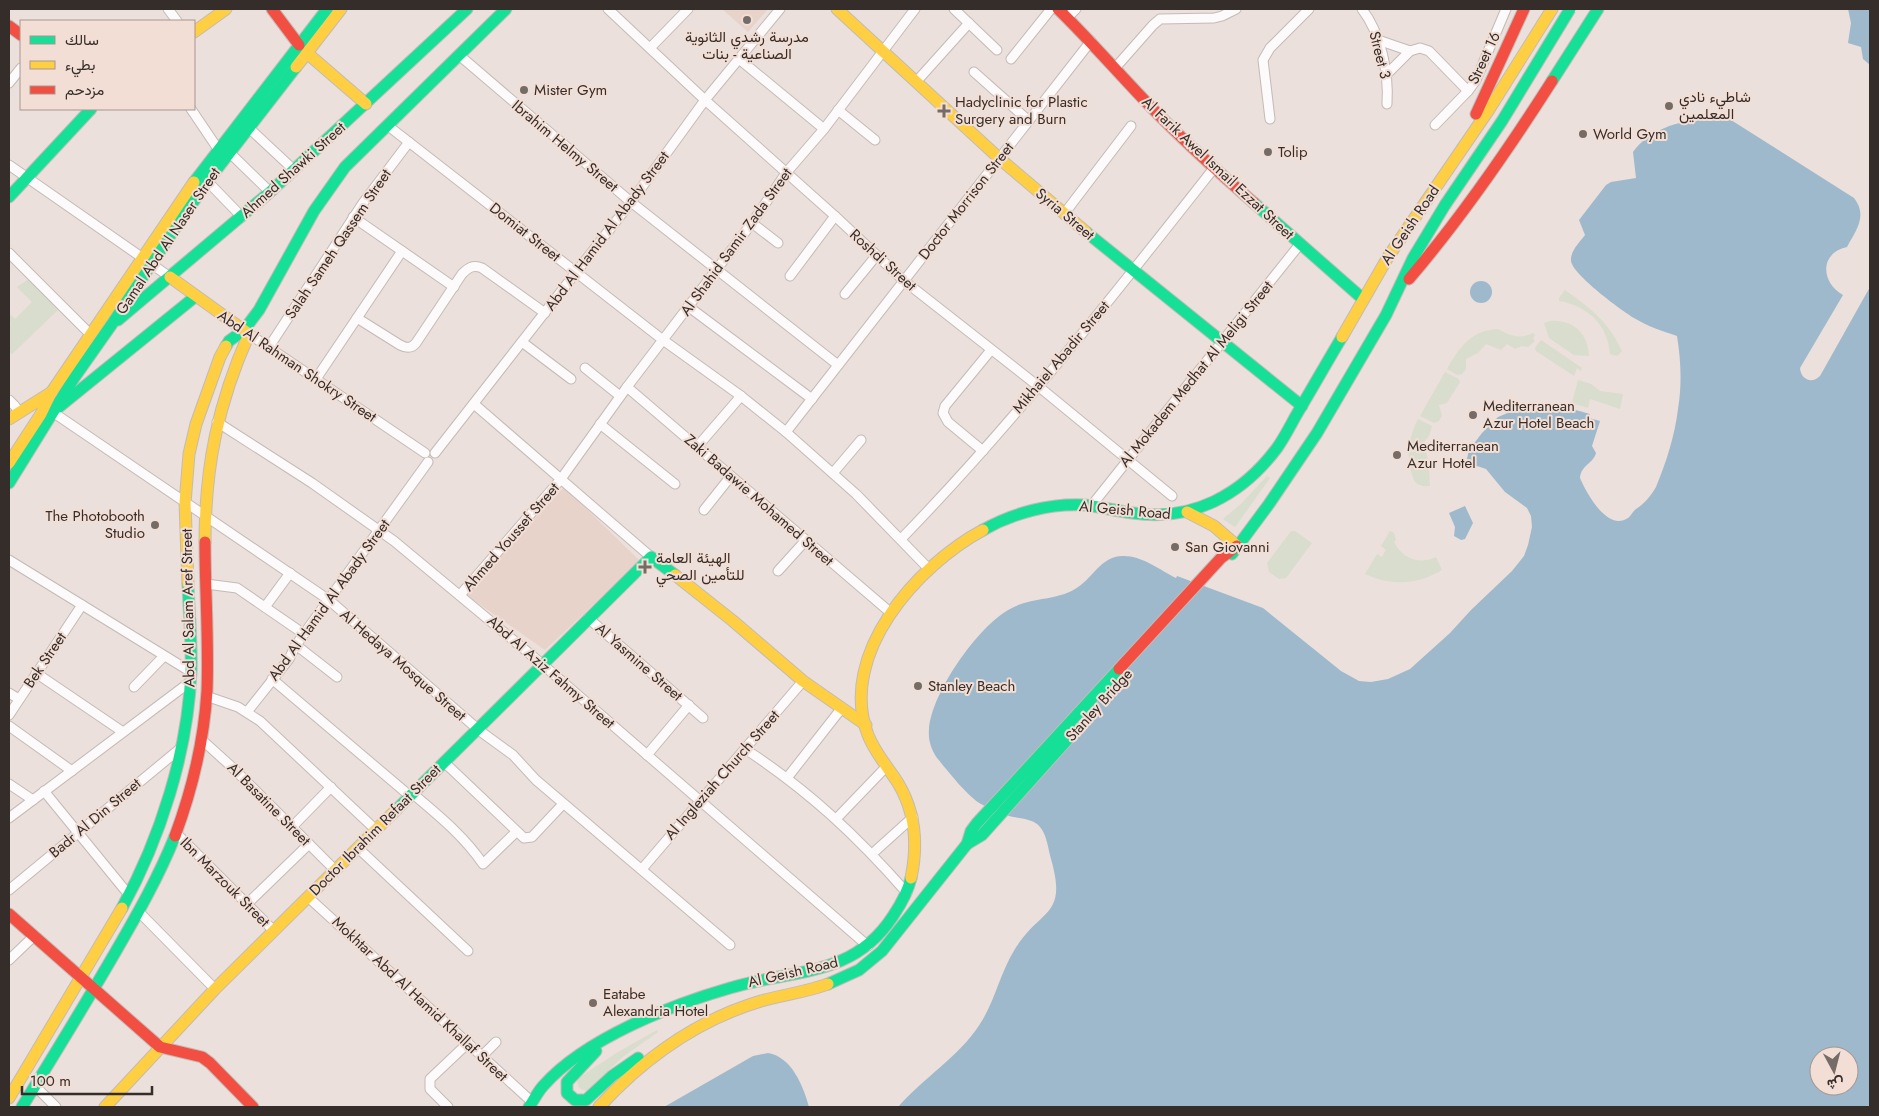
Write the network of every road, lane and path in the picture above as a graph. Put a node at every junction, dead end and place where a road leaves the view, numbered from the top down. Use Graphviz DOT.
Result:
graph roads {
  1 [pos="168,9"];
  2 [pos="226,9"];
  3 [pos="272,9"];
  4 [pos="327,9"];
  5 [pos="341,9"];
  6 [pos="467,9"];
  7 [pos="506,9"];
  8 [pos="608,9"];
  9 [pos="688,9"];
  10 [pos="780,9"];
  11 [pos="837,9"];
  12 [pos="915,9"];
  13 [pos="954,9"];
  14 [pos="1051,9"];
  15 [pos="1058,9"];
  16 [pos="1076,9"];
  17 [pos="1236,9"];
  18 [pos="1309,9"];
  19 [pos="1362,9"];
  20 [pos="1506,9"];
  21 [pos="1524,9"];
  22 [pos="1552,9"];
  23 [pos="1569,9"];
  24 [pos="1598,9"];
  25 [pos="1067,18"];
  26 [pos="176,20"];
  27 [pos="969,24"];
  28 [pos="9,26"];
  29 [pos="1585,28"];
  30 [pos="195,31"];
  31 [pos="20,34"];
  32 [pos="1378,40"];
  33 [pos="1091,41"];
  34 [pos="650,48"];
  35 [pos="303,49"];
  36 [pos="997,50"];
  37 [pos="1410,50"];
  38 [pos="883,51"];
  39 [pos="459,56"];
  40 [pos="739,59"];
  41 [pos="1011,59"];
  42 [pos="1116,67"];
  43 [pos="20,69"];
  44 [pos="974,72"];
  45 [pos="1386,75"];
  46 [pos="916,82"];
  47 [pos="9,83"];
  48 [pos="1468,91"];
  49 [pos="705,100"];
  50 [pos="366,104"];
  51 [pos="1387,104"];
  52 [pos="90,110"];
  53 [pos="192,110"];
  54 [pos="838,110"];
  55 [pos="1270,120"];
  56 [pos="1029,121"];
  57 [pos="387,125"];
  58 [pos="1435,125"];
  59 [pos="1131,126"];
  60 [pos="249,128"];
  61 [pos="824,129"];
  62 [pos="875,140"];
  63 [pos="409,142"];
  64 [pos="218,149"];
  65 [pos="1461,149"];
  66 [pos="230,152"];
  67 [pos="1000,159"];
  68 [pos="9,165"];
  69 [pos="1214,168"];
  70 [pos="294,170"];
  71 [pos="786,173"];
  72 [pos="28,178"];
  73 [pos="208,182"];
  74 [pos="270,192"];
  75 [pos="9,197"];
  76 [pos="631,202"];
  77 [pos="1064,214"];
  78 [pos="242,216"];
  79 [pos="835,216"];
  80 [pos="353,217"];
  81 [pos="752,223"];
  82 [pos="778,243"];
  83 [pos="1300,244"];
  84 [pos="402,251"];
  85 [pos="9,253"];
  86 [pos="876,256"];
  87 [pos="142,257"];
  88 [pos="152,264"];
  89 [pos="716,270"];
  90 [pos="1133,270"];
  91 [pos="576,272"];
  92 [pos="790,276"];
  93 [pos="170,277"];
  94 [pos="903,280"];
  95 [pos="454,287"];
  96 [pos="1399,289"];
  97 [pos="845,294"];
  98 [pos="196,296"];
  99 [pos="1363,299"];
  100 [pos="689,306"];
  101 [pos="545,313"];
  102 [pos="357,318"];
  103 [pos="112,324"];
  104 [pos="246,332"];
  105 [pos="91,335"];
  106 [pos="663,340"];
  107 [pos="1222,341"];
  108 [pos="522,342"];
  109 [pos="269,347"];
  110 [pos="991,350"];
  111 [pos="838,365"];
  112 [pos="82,368"];
  113 [pos="585,368"];
  114 [pos="316,379"];
  115 [pos="571,379"];
  116 [pos="1038,386"];
  117 [pos="627,387"];
  118 [pos="51,393"];
  119 [pos="620,396"];
  120 [pos="741,396"];
  121 [pos="812,399"];
  122 [pos="9,400"];
  123 [pos="474,404"];
  124 [pos="1302,406"];
  125 [pos="55,411"];
  126 [pos="14,416"];
  127 [pos="217,422"];
  128 [pos="600,424"];
  129 [pos="786,432"];
  130 [pos="861,440"];
  131 [pos="697,447"];
  132 [pos="983,451"];
  133 [pos="426,458"];
  134 [pos="1127,460"];
  135 [pos="9,463"];
  136 [pos="833,473"];
  137 [pos="731,476"];
  138 [pos="561,479"];
  139 [pos="9,483"];
  140 [pos="675,484"];
  141 [pos="1172,496"];
  142 [pos="185,503"];
  143 [pos="1092,505"];
  144 [pos="704,510"];
  145 [pos="1187,512"];
  146 [pos="206,516"];
  147 [pos="379,530"];
  148 [pos="901,539"];
  149 [pos="806,540"];
  150 [pos="1237,546"];
  151 [pos="651,557"];
  152 [pos="9,560"];
  153 [pos="1224,560"];
  154 [pos="928,568"];
  155 [pos="778,571"];
  156 [pos="290,573"];
  157 [pos="206,584"];
  158 [pos="460,595"];
  159 [pos="329,600"];
  160 [pos="82,605"];
  161 [pos="265,607"];
  162 [pos="891,613"];
  163 [pos="588,618"];
  164 [pos="304,634"];
  165 [pos="296,646"];
  166 [pos="164,656"];
  167 [pos="542,664"];
  168 [pos="36,673"];
  169 [pos="190,677"];
  170 [pos="337,677"];
  171 [pos="272,679"];
  172 [pos="803,681"];
  173 [pos="134,687"];
  174 [pos="9,693"];
  175 [pos="206,696"];
  176 [pos="19,700"];
  177 [pos="689,705"];
  178 [pos="840,709"];
  179 [pos="247,712"];
  180 [pos="9,715"];
  181 [pos="703,718"];
  182 [pos="866,725"];
  183 [pos="9,726"];
  184 [pos="477,729"];
  185 [pos="123,732"];
  186 [pos="201,739"];
  187 [pos="182,747"];
  188 [pos="745,749"];
  189 [pos="647,755"];
  190 [pos="444,762"];
  191 [pos="887,766"];
  192 [pos="72,771"];
  193 [pos="787,778"];
  194 [pos="9,784"];
  195 [pos="331,786"];
  196 [pos="44,791"];
  197 [pos="411,794"];
  198 [pos="33,800"];
  199 [pos="701,800"];
  200 [pos="563,804"];
  201 [pos="913,817"];
  202 [pos="9,818"];
  203 [pos="836,818"];
  204 [pos="292,827"];
  205 [pos="376,830"];
  206 [pos="78,832"];
  207 [pos="516,832"];
  208 [pos="176,833"];
  209 [pos="309,844"];
  210 [pos="966,845"];
  211 [pos="358,848"];
  212 [pos="872,854"];
  213 [pos="335,870"];
  214 [pos="642,870"];
  215 [pos="9,890"];
  216 [pos="907,893"];
  217 [pos="129,895"];
  218 [pos="308,897"];
  219 [pos="246,904"];
  220 [pos="139,912"];
  221 [pos="9,914"];
  222 [pos="274,931"];
  223 [pos="34,936"];
  224 [pos="730,945"];
  225 [pos="868,946"];
  226 [pos="468,951"];
  227 [pos="9,960"];
  228 [pos="82,977"];
  229 [pos="94,988"];
  230 [pos="216,989"];
  231 [pos="604,1039"];
  232 [pos="496,1042"];
  233 [pos="468,1043"];
  234 [pos="668,1045"];
  235 [pos="160,1048"];
  236 [pos="482,1056"];
  237 [pos="35,1086"];
  238 [pos="9,1098"];
  239 [pos="530,1104"];
  240 [pos="22,1107"];
  241 [pos="56,1107"];
  242 [pos="104,1107"];
  243 [pos="253,1107"];
  244 [pos="448,1107"];
  245 [pos="599,1107"];
  1 -- 26 [label="street"];
  2 -- 30 [label="main road"];
  3 -- 35 [label="main road"];
  4 -- 35 [label="main road, Gamal Abd Al Naser Street"];
  5 -- 35 [label="main road, Gamal Abd Al Naser Street"];
  6 -- 50 [label="main road, Ahmed Shawki Street"];
  7 -- 39 [label="main road, Ahmed Shawki Street"];
  8 -- 34 [label="street, Roshdi Street"];
  9 -- 34 [label="street"];
  10 -- 40 [label="street, Abd Al Hamid Al Abady Street"];
  11 -- 38 [label="main road, Syria Street"];
  12 -- 38 [label="street, Al Shahid Samir Zada Street"];
  13 -- 27 [label="street"];
  14 -- 41 [label="street"];
  15 -- 25 [label="main road, Al Farik Awel Ismail Ezzat Street"];
  16 -- 25 [label="street"];
  17 -- 42 [label="street"];
  18 -- 55 [label="street"];
  19 -- 32 [label="street, Street 3"];
  20 -- 48 [label="street, Street 16"];
  21 -- 65 [label="main road"];
  22 -- 65 [label="main road, Al Geish Road"];
  23 -- 29 [label="main road"];
  23 -- 96 [label="main road, Al Geish Road, bridge"];
  24 -- 29 [label="main road"];
  25 -- 33 [label="main road, Al Farik Awel Ismail Ezzat Street"];
  27 -- 36 [label="street"];
  27 -- 46 [label="street"];
  28 -- 31 [label="main road"];
  29 -- 96 [label="main road"];
  32 -- 37 [label="street"];
  32 -- 45 [label="street, Street 3"];
  33 -- 42 [label="main road, Al Farik Awel Ismail Ezzat Street"];
  33 -- 56 [label="street, Doctor Morrison Street"];
  34 -- 49 [label="street, Roshdi Street"];
  35 -- 50 [label="main road"];
  35 -- 60 [label="main road, Gamal Abd Al Naser Street"];
  35 -- 64 [label="main road, Gamal Abd Al Naser Street"];
  37 -- 45 [label="street"];
  37 -- 48 [label="street"];
  38 -- 46 [label="main road, Syria Street"];
  38 -- 54 [label="street, Al Shahid Samir Zada Street"];
  39 -- 57 [label="main road, Ahmed Shawki Street"];
  39 -- 76 [label="street, Ibrahim Helmy Street"];
  40 -- 49 [label="street, Abd Al Hamid Al Abady Street"];
  40 -- 61 [label="street"];
  42 -- 69 [label="main road, Al Farik Awel Ismail Ezzat Street"];
  43 -- 47 [label="street"];
  44 -- 56 [label="street"];
  45 -- 51 [label="street, Street 3"];
  46 -- 67 [label="main road, Syria Street"];
  48 -- 58 [label="street, Street 16"];
  49 -- 71 [label="street, Roshdi Street"];
  49 -- 76 [label="street, Abd Al Hamid Al Abady Street"];
  50 -- 70 [label="main road, Ahmed Shawki Street"];
  52 -- 72 [label="main road"];
  53 -- 64 [label="street"];
  54 -- 61 [label="street, Al Shahid Samir Zada Street"];
  54 -- 62 [label="street"];
  56 -- 67 [label="street, Doctor Morrison Street"];
  57 -- 63 [label="street, Domiat Street"];
  57 -- 104 [label="main road, Ahmed Shawki Street"];
  59 -- 77 [label="street"];
  60 -- 66 [label="main road, Gamal Abd Al Naser Street"];
  60 -- 70 [label="street"];
  61 -- 71 [label="street, Al Shahid Samir Zada Street"];
  63 -- 80 [label="street, Salah Sameh Qassem Street"];
  63 -- 91 [label="street, Domiat Street"];
  64 -- 87 [label="main road, Gamal Abd Al Naser Street"];
  65 -- 99 [label="main road, Al Geish Road"];
  66 -- 73 [label="main road, Gamal Abd Al Naser Street"];
  66 -- 74 [label="street"];
  67 -- 77 [label="main road, Syria Street"];
  67 -- 94 [label="street, Doctor Morrison Street"];
  68 -- 72 [label="street"];
  69 -- 83 [label="main road, Al Farik Awel Ismail Ezzat Street"];
  69 -- 90 [label="street, Mikhaiel Abadir Street"];
  70 -- 74 [label="main road, Ahmed Shawki Street"];
  71 -- 79 [label="street, Roshdi Street"];
  71 -- 81 [label="street, Al Shahid Samir Zada Street"];
  72 -- 75 [label="main road"];
  72 -- 87 [label="street"];
  73 -- 78 [label="street"];
  73 -- 88 [label="main road, Gamal Abd Al Naser Street"];
  74 -- 78 [label="main road, Ahmed Shawki Street"];
  76 -- 89 [label="street, Ibrahim Helmy Street"];
  76 -- 91 [label="street, Abd Al Hamid Al Abady Street"];
  77 -- 90 [label="main road, Syria Street"];
  78 -- 93 [label="main road, Ahmed Shawki Street"];
  79 -- 86 [label="street, Roshdi Street"];
  79 -- 92 [label="street"];
  80 -- 84 [label="street"];
  80 -- 109 [label="street, Salah Sameh Qassem Street"];
  81 -- 82 [label="street"];
  81 -- 89 [label="street, Al Shahid Samir Zada Street"];
  83 -- 99 [label="main road, Al Farik Awel Ismail Ezzat Street"];
  83 -- 107 [label="street, Al Mokadem Medhat Al Meligi Street"];
  84 -- 95 [label="street"];
  84 -- 102 [label="street"];
  85 -- 105 [label="street"];
  86 -- 94 [label="street, Roshdi Street"];
  86 -- 97 [label="street"];
  87 -- 88 [label="street"];
  87 -- 105 [label="main road, Gamal Abd Al Naser Street"];
  88 -- 93 [label="street"];
  88 -- 103 [label="main road, Gamal Abd Al Naser Street"];
  89 -- 100 [label="street, Al Shahid Samir Zada Street"];
  89 -- 111 [label="street, Ibrahim Helmy Street"];
  90 -- 107 [label="main road, Syria Street"];
  90 -- 116 [label="street, Mikhaiel Abadir Street"];
  91 -- 101 [label="street, Abd Al Hamid Al Abady Street"];
  91 -- 106 [label="street, Domiat Street"];
  93 -- 98 [label="main road, Abd Al Rahman Shokry Street"];
  93 -- 103 [label="main road, Ahmed Shawki Street"];
  94 -- 110 [label="street, Roshdi Street"];
  94 -- 111 [label="street, Doctor Morrison Street"];
  95 -- 101 [label="street"];
  95 -- 102 [label="street"];
  96 -- 150 [label="main road, Al Geish Road"];
  98 -- 104 [label="main road, Abd Al Rahman Shokry Street"];
  98 -- 125 [label="main road"];
  99 -- 124 [label="main road, Al Geish Road"];
  100 -- 106 [label="street, Al Shahid Samir Zada Street"];
  100 -- 121 [label="street"];
  101 -- 108 [label="street, Abd Al Hamid Al Abady Street"];
  102 -- 114 [label="street"];
  103 -- 112 [label="main road, Gamal Abd Al Naser Street"];
  104 -- 109 [label="street, Abd Al Rahman Shokry Street"];
  104 -- 127 [label="main road, Abd Al Salam Aref Street"];
  104 -- 142 [label="main road, Abd Al Salam Aref Street"];
  105 -- 118 [label="main road, Gamal Abd Al Naser Street"];
  106 -- 117 [label="street, Al Shahid Samir Zada Street"];
  106 -- 120 [label="street, Domiat Street"];
  107 -- 124 [label="main road, Syria Street"];
  107 -- 134 [label="street, Al Mokadem Medhat Al Meligi Street"];
  108 -- 115 [label="street"];
  108 -- 123 [label="street, Abd Al Hamid Al Abady Street"];
  109 -- 114 [label="street, Abd Al Rahman Shokry Street"];
  110 -- 116 [label="street, Roshdi Street"];
  110 -- 132 [label="street"];
  111 -- 121 [label="street, Doctor Morrison Street"];
  112 -- 118 [label="main road"];
  112 -- 125 [label="main road, Gamal Abd Al Naser Street"];
  113 -- 119 [label="street"];
  114 -- 133 [label="street, Abd Al Rahman Shokry Street"];
  116 -- 132 [label="street, Mikhaiel Abadir Street"];
  116 -- 134 [label="street, Roshdi Street"];
  117 -- 119 [label="street, Al Shahid Samir Zada Street"];
  117 -- 131 [label="street, Zaki Badawie Mohamed Street"];
  118 -- 126 [label="main road"];
  118 -- 135 [label="main road, Gamal Abd Al Naser Street"];
  119 -- 128 [label="street, Al Shahid Samir Zada Street"];
  120 -- 129 [label="street, Domiat Street"];
  120 -- 131 [label="street"];
  121 -- 129 [label="street, Doctor Morrison Street"];
  122 -- 126 [label="street"];
  123 -- 133 [label="street, Abd Al Hamid Al Abady Street"];
  123 -- 138 [label="street"];
  124 -- 145 [label="main road, Al Geish Road"];
  125 -- 139 [label="main road, Gamal Abd Al Naser Street"];
  125 -- 142 [label="street, Al Hedaya Mosque Street"];
  127 -- 146 [label="main road, Abd Al Salam Aref Street"];
  127 -- 147 [label="street, Abd Al Aziz Fahmy Street"];
  128 -- 138 [label="street, Al Shahid Samir Zada Street"];
  128 -- 140 [label="street"];
  129 -- 136 [label="street, Domiat Street"];
  130 -- 136 [label="street"];
  131 -- 137 [label="street, Zaki Badawie Mohamed Street"];
  132 -- 148 [label="street, Mikhaiel Abadir Street"];
  133 -- 147 [label="street, Abd Al Hamid Al Abady Street"];
  134 -- 141 [label="street, Roshdi Street"];
  134 -- 143 [label="street, Al Mokadem Medhat Al Meligi Street"];
  136 -- 148 [label="street, Domiat Street"];
  137 -- 144 [label="street"];
  137 -- 149 [label="street, Zaki Badawie Mohamed Street"];
  138 -- 151 [label="street"];
  138 -- 158 [label="street, Ahmed Youssef Street"];
  142 -- 146 [label="street, Al Hedaya Mosque Street"];
  142 -- 169 [label="main road, Abd Al Salam Aref Street"];
  143 -- 145 [label="main road, Al Geish Road"];
  143 -- 154 [label="main road, Al Geish Road"];
  145 -- 150 [label="main road"];
  146 -- 156 [label="street, Al Hedaya Mosque Street"];
  146 -- 157 [label="main road, Abd Al Salam Aref Street"];
  147 -- 158 [label="street, Abd Al Aziz Fahmy Street"];
  147 -- 159 [label="street, Abd Al Hamid Al Abady Street"];
  148 -- 154 [label="street, Domiat Street"];
  149 -- 155 [label="street"];
  149 -- 162 [label="street, Zaki Badawie Mohamed Street"];
  150 -- 153 [label="main road, Al Geish Road"];
  151 -- 163 [label="main road, Doctor Ibrahim Refaat Street"];
  151 -- 172 [label="main road"];
  152 -- 160 [label="street"];
  153 -- 210 [label="main road, Stanley Bridge"];
  154 -- 162 [label="main road, Al Geish Road"];
  156 -- 159 [label="street, Al Hedaya Mosque Street"];
  156 -- 161 [label="street"];
  157 -- 161 [label="street"];
  157 -- 175 [label="main road, Abd Al Salam Aref Street"];
  158 -- 167 [label="street, Abd Al Aziz Fahmy Street"];
  159 -- 164 [label="street, Abd Al Hamid Al Abady Street"];
  159 -- 184 [label="street, Al Hedaya Mosque Street"];
  160 -- 166 [label="street"];
  160 -- 168 [label="street, Bek Street"];
  161 -- 164 [label="street"];
  162 -- 182 [label="main road, Al Geish Road"];
  163 -- 167 [label="main road, Doctor Ibrahim Refaat Street"];
  163 -- 177 [label="street, Al Yasmine Street"];
  164 -- 165 [label="street, Abd Al Hamid Al Abady Street"];
  165 -- 170 [label="street"];
  165 -- 171 [label="street, Abd Al Hamid Al Abady Street"];
  166 -- 169 [label="street"];
  166 -- 173 [label="street"];
  167 -- 184 [label="main road, Doctor Ibrahim Refaat Street"];
  167 -- 189 [label="street, Abd Al Aziz Fahmy Street"];
  168 -- 176 [label="street, Bek Street"];
  168 -- 185 [label="street"];
  169 -- 185 [label="street"];
  169 -- 187 [label="main road, Abd Al Salam Aref Street"];
  171 -- 179 [label="street, Abd Al Hamid Al Abady Street"];
  171 -- 197 [label="street"];
  172 -- 178 [label="main road"];
  172 -- 188 [label="street, Al Ingleziah Church Street"];
  174 -- 176 [label="street"];
  175 -- 179 [label="street"];
  175 -- 186 [label="main road, Abd Al Salam Aref Street"];
  176 -- 180 [label="street, Bek Street"];
  177 -- 181 [label="street, Al Yasmine Street"];
  177 -- 189 [label="street, Al Yasmine Street"];
  178 -- 182 [label="main road"];
  178 -- 193 [label="street"];
  179 -- 195 [label="street"];
  182 -- 191 [label="main road, Al Geish Road"];
  183 -- 192 [label="street"];
  184 -- 190 [label="main road, Doctor Ibrahim Refaat Street"];
  184 -- 200 [label="street, Al Hedaya Mosque Street"];
  185 -- 192 [label="street"];
  186 -- 204 [label="street, Al Basatine Street"];
  186 -- 208 [label="main road, Abd Al Salam Aref Street"];
  187 -- 206 [label="street, Badr Al Din Street"];
  187 -- 217 [label="main road, Abd Al Salam Aref Street"];
  188 -- 193 [label="street"];
  188 -- 199 [label="street, Al Ingleziah Church Street"];
  189 -- 199 [label="street, Abd Al Aziz Fahmy Street"];
  190 -- 197 [label="main road, Doctor Ibrahim Refaat Street"];
  190 -- 207 [label="street"];
  191 -- 201 [label="main road, Al Geish Road"];
  191 -- 203 [label="street"];
  192 -- 196 [label="street"];
  193 -- 203 [label="street"];
  194 -- 198 [label="street"];
  195 -- 204 [label="street"];
  195 -- 205 [label="street"];
  196 -- 198 [label="street"];
  196 -- 206 [label="street"];
  197 -- 205 [label="main road, Doctor Ibrahim Refaat Street"];
  197 -- 207 [label="street"];
  198 -- 202 [label="street"];
  199 -- 214 [label="street, Al Ingleziah Church Street"];
  199 -- 225 [label="street, Abd Al Aziz Fahmy Street"];
  200 -- 207 [label="street"];
  200 -- 214 [label="street, Al Hedaya Mosque Street"];
  201 -- 212 [label="street"];
  201 -- 216 [label="main road, Al Geish Road"];
  203 -- 212 [label="street"];
  204 -- 209 [label="street, Al Basatine Street"];
  205 -- 211 [label="main road, Doctor Ibrahim Refaat Street"];
  206 -- 215 [label="street, Badr Al Din Street"];
  206 -- 217 [label="street"];
  208 -- 219 [label="street, Ibn Marzouk Street"];
  208 -- 220 [label="main road, Abd Al Salam Aref Street"];
  209 -- 213 [label="street, Al Basatine Street"];
  209 -- 219 [label="street"];
  210 -- 234 [label="main road, Al Geish Road"];
  211 -- 213 [label="main road, Doctor Ibrahim Refaat Street"];
  211 -- 226 [label="street"];
  212 -- 216 [label="street"];
  213 -- 218 [label="main road, Doctor Ibrahim Refaat Street"];
  214 -- 224 [label="street, Al Hedaya Mosque Street"];
  216 -- 225 [label="main road, Al Geish Road"];
  217 -- 228 [label="main road, Abd Al Salam Aref Street"];
  218 -- 222 [label="main road, Doctor Ibrahim Refaat Street"];
  218 -- 233 [label="street, Mokhtar Abd Al Hamid Khallaf Street"];
  219 -- 222 [label="street, Ibn Marzouk Street"];
  220 -- 229 [label="main road, Abd Al Salam Aref Street"];
  220 -- 230 [label="street"];
  221 -- 223 [label="main road"];
  222 -- 230 [label="main road, Doctor Ibrahim Refaat Street"];
  223 -- 227 [label="street"];
  223 -- 228 [label="main road"];
  225 -- 231 [label="main road, Al Geish Road"];
  228 -- 229 [label="main road"];
  228 -- 238 [label="main road, Abd Al Salam Aref Street"];
  229 -- 235 [label="main road"];
  229 -- 237 [label="main road, Abd Al Salam Aref Street"];
  230 -- 235 [label="main road, Doctor Ibrahim Refaat Street"];
  231 -- 234 [label="main road"];
  231 -- 239 [label="main road, Al Geish Road"];
  232 -- 236 [label="street"];
  233 -- 236 [label="street, Mokhtar Abd Al Hamid Khallaf Street"];
  233 -- 244 [label="street"];
  234 -- 245 [label="main road, Al Geish Road"];
  235 -- 242 [label="main road, Doctor Ibrahim Refaat Street"];
  235 -- 243 [label="main road"];
  236 -- 239 [label="street, Mokhtar Abd Al Hamid Khallaf Street"];
  237 -- 240 [label="main road, Abd Al Salam Aref Street"];
  237 -- 241 [label="street"];
}
